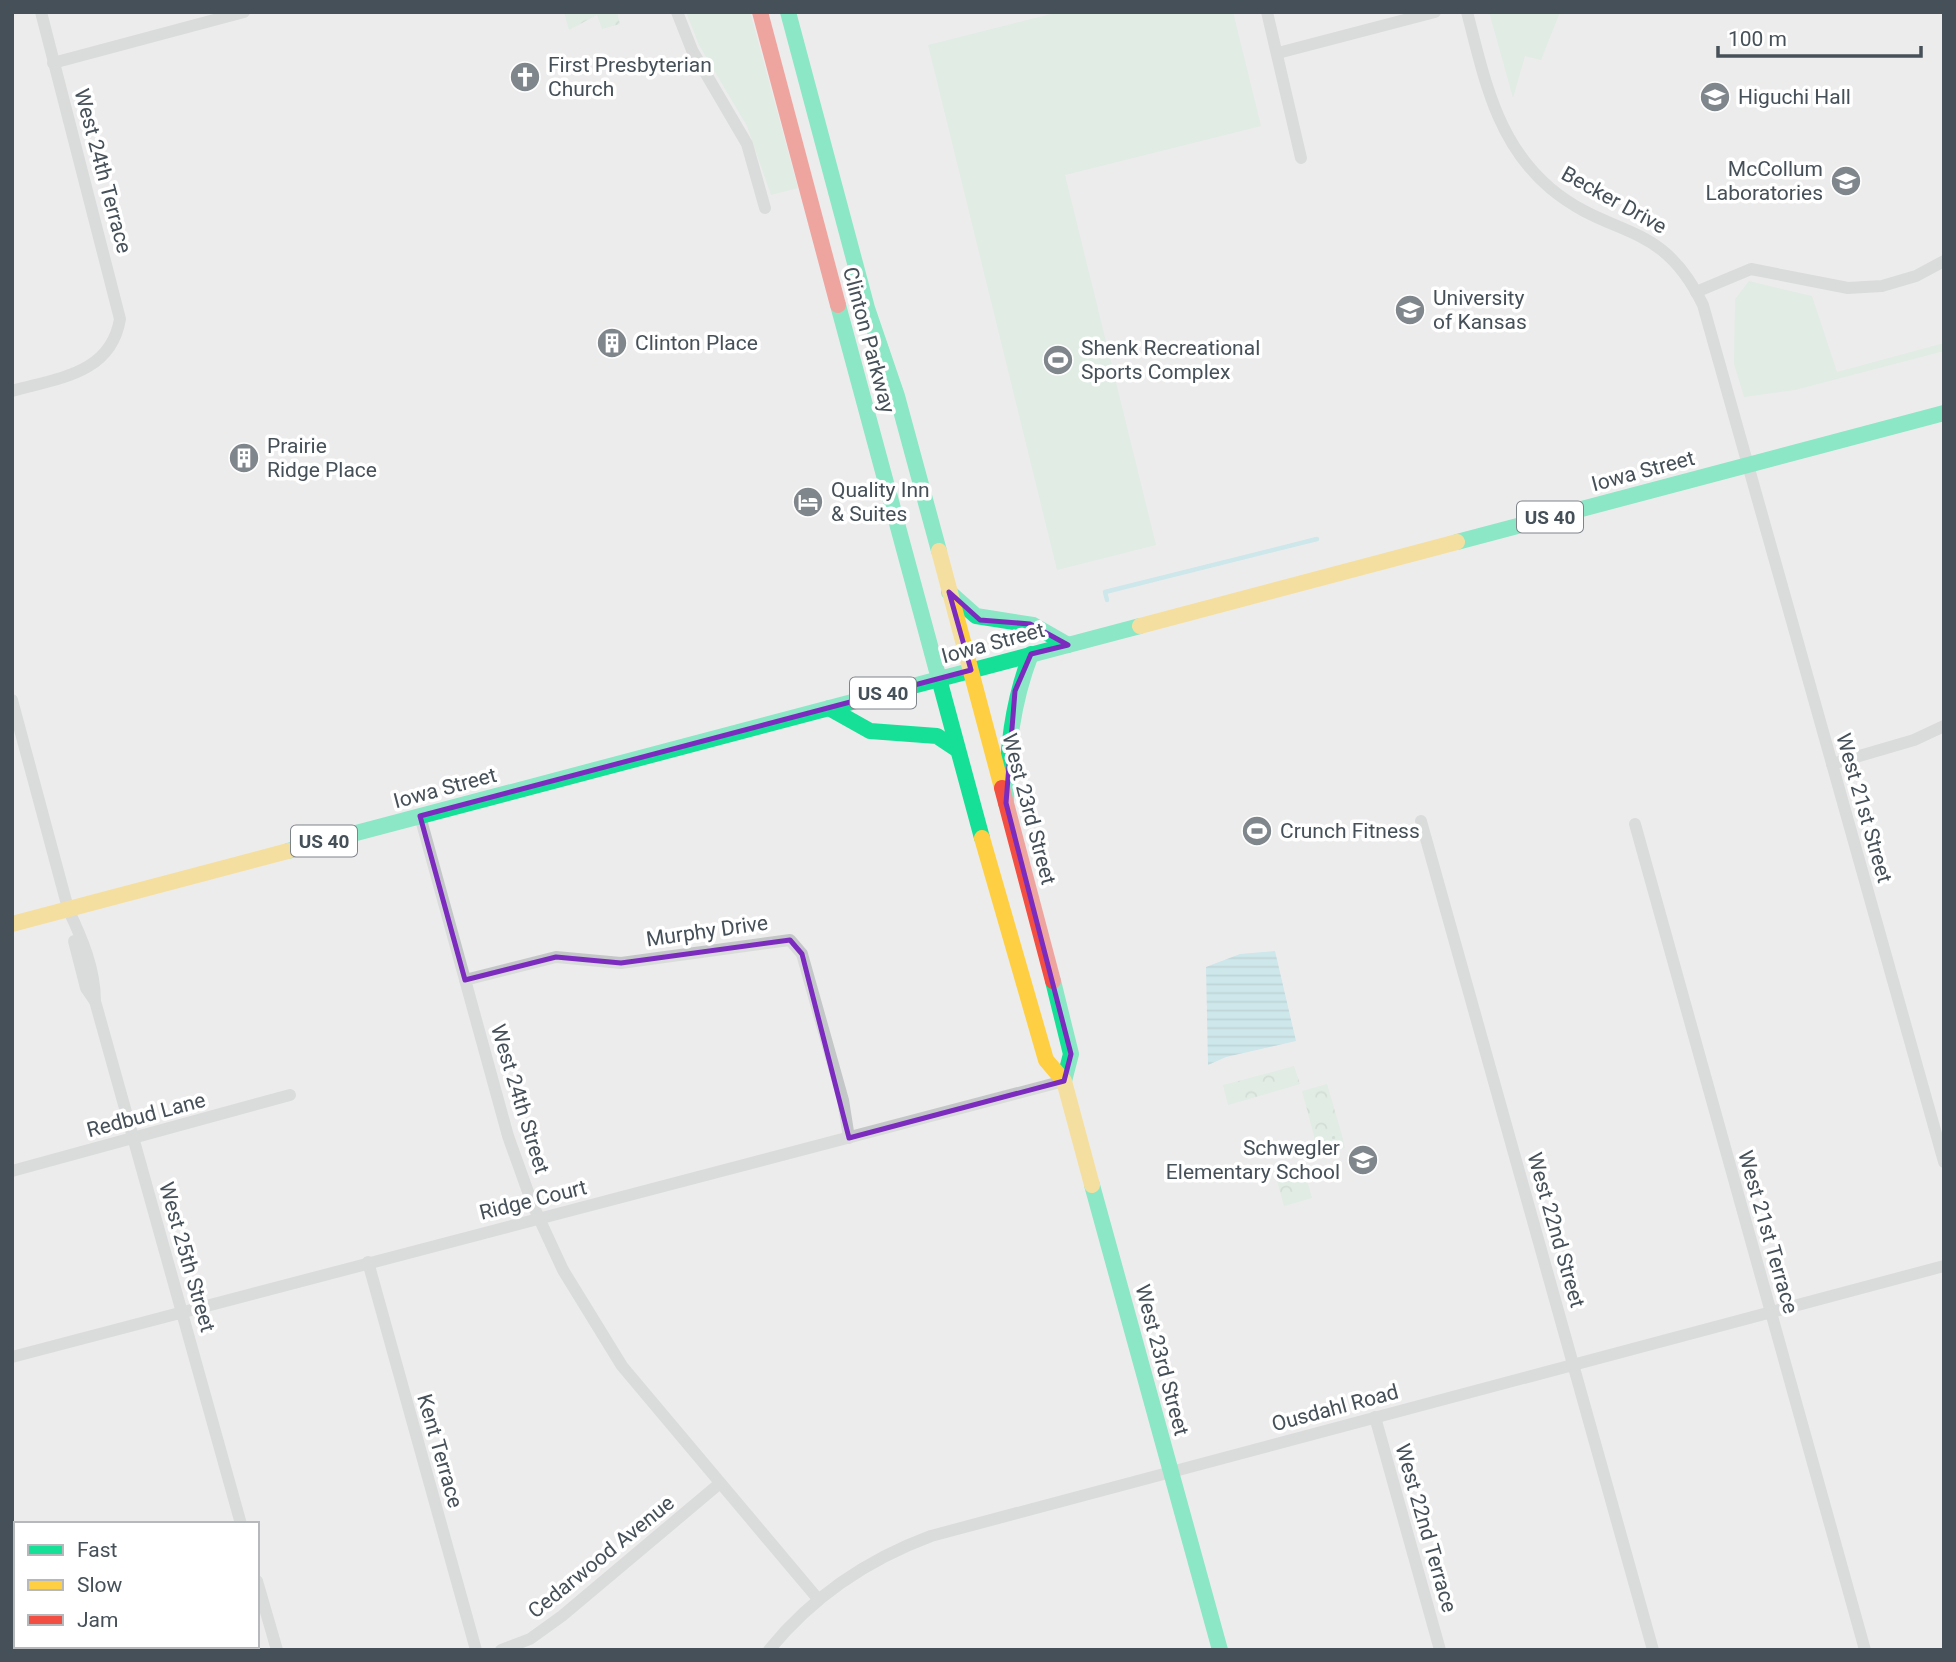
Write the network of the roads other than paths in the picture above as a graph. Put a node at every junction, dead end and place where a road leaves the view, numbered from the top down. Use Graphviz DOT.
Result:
graph roads {
  1 [pos="41,12"];
  2 [pos="244,12"];
  3 [pos="677,12"];
  4 [pos="760,12"];
  5 [pos="788,12"];
  6 [pos="1267,12"];
  7 [pos="1435,12"];
  8 [pos="1467,12"];
  9 [pos="1279,53"];
  10 [pos="54,63"];
  11 [pos="1301,158"];
  12 [pos="765,208"];
  13 [pos="1944,261"];
  14 [pos="1696,292"];
  15 [pos="12,391"];
  16 [pos="1944,413"];
  17 [pos="1748,465"];
  18 [pos="950,592"];
  19 [pos="1068,645"];
  20 [pos="1031,654"];
  21 [pos="971,670"];
  22 [pos="937,679"];
  23 [pos="12,700"];
  24 [pos="830,708"];
  25 [pos="1944,726"];
  26 [pos="955,748"];
  27 [pos="1832,764"];
  28 [pos="1006,803"];
  29 [pos="420,816"];
  30 [pos="1421,821"];
  31 [pos="1635,824"];
  32 [pos="68,909"];
  33 [pos="12,924"];
  34 [pos="465,980"];
  35 [pos="1063,1081"];
  36 [pos="290,1095"];
  37 [pos="134,1138"];
  38 [pos="849,1138"];
  39 [pos="1944,1162"];
  40 [pos="12,1171"];
  41 [pos="539,1219"];
  42 [pos="368,1262"];
  43 [pos="1944,1266"];
  44 [pos="182,1312"];
  45 [pos="1771,1312"];
  46 [pos="12,1357"];
  47 [pos="1573,1364"];
  48 [pos="1375,1417"];
  49 [pos="1170,1472"];
  50 [pos="719,1484"];
  51 [pos="240,1522"];
  52 [pos="259,1588"];
  53 [pos="818,1599"];
  54 [pos="276,1650"];
  55 [pos="476,1650"];
  56 [pos="501,1650"];
  57 [pos="769,1650"];
  58 [pos="1220,1650"];
  59 [pos="1440,1650"];
  60 [pos="1653,1650"];
  61 [pos="1865,1650"];
  1 -- 10 [label="street, West 24th Terrace"];
  2 -- 10 [label="street"];
  3 -- 12 [label="street"];
  4 -- 22 [label="main road, Clinton Parkway"];
  5 -- 18 [label="main road, Clinton Parkway"];
  6 -- 9 [label="street"];
  7 -- 9 [label="street"];
  8 -- 14 [label="street, Becker Drive"];
  9 -- 11 [label="street"];
  10 -- 15 [label="street, West 24th Terrace"];
  13 -- 14 [label="street"];
  14 -- 17 [label="street, Becker Drive"];
  16 -- 17 [label="main road, Iowa Street / US 40"];
  17 -- 19 [label="main road, Iowa Street / US 40"];
  17 -- 27 [label="street, West 21st Street"];
  18 -- 19 [label="main road"];
  18 -- 21 [label="main road, Clinton Parkway"];
  19 -- 20 [label="main road, Iowa Street / US 40"];
  20 -- 21 [label="main road, Iowa Street / US 40"];
  20 -- 28 [label="main road"];
  21 -- 22 [label="main road, Iowa Street / US 40"];
  21 -- 28 [label="main road, West 23rd Street"];
  22 -- 24 [label="main road, Iowa Street / US 40"];
  22 -- 26 [label="main road, West 23rd Street"];
  23 -- 32 [label="street, West 25th Street"];
  24 -- 26 [label="main road"];
  24 -- 29 [label="main road, Iowa Street / US 40"];
  25 -- 27 [label="street"];
  26 -- 35 [label="main road, West 23rd Street"];
  27 -- 39 [label="street, West 21st Street"];
  28 -- 35 [label="main road, West 23rd Street"];
  29 -- 32 [label="main road, Iowa Street / US 40"];
  29 -- 34 [label="street, West 24th Street"];
  30 -- 47 [label="street, West 22nd Street"];
  31 -- 45 [label="street, West 21st Terrace"];
  32 -- 33 [label="main road, Iowa Street / US 40"];
  32 -- 37 [label="street, West 25th Street"];
  34 -- 38 [label="street, Murphy Drive"];
  34 -- 41 [label="street, West 24th Street"];
  35 -- 38 [label="street, Ridge Court"];
  35 -- 49 [label="main road, West 23rd Street"];
  36 -- 37 [label="street, Redbud Lane"];
  37 -- 40 [label="street, Redbud Lane"];
  37 -- 44 [label="street, West 25th Street"];
  38 -- 41 [label="street, Ridge Court"];
  41 -- 42 [label="street, Ridge Court"];
  41 -- 50 [label="street, West 24th Street"];
  42 -- 44 [label="street, Ridge Court"];
  42 -- 55 [label="street, Kent Terrace"];
  43 -- 45 [label="street, Ousdahl Road"];
  44 -- 46 [label="street, Ridge Court"];
  44 -- 51 [label="street, West 25th Street"];
  45 -- 47 [label="street, Ousdahl Road"];
  45 -- 61 [label="street, West 21st Terrace"];
  47 -- 48 [label="street, Ousdahl Road"];
  47 -- 60 [label="street, West 22nd Street"];
  48 -- 49 [label="street, Ousdahl Road"];
  48 -- 59 [label="street, West 22nd Terrace"];
  49 -- 53 [label="street, Ousdahl Road"];
  49 -- 58 [label="main road, West 23rd Street"];
  50 -- 53 [label="street, West 24th Street"];
  50 -- 56 [label="street, Cedarwood Avenue"];
  52 -- 54 [label="street"];
  53 -- 57 [label="street, Ousdahl Road"];
}
